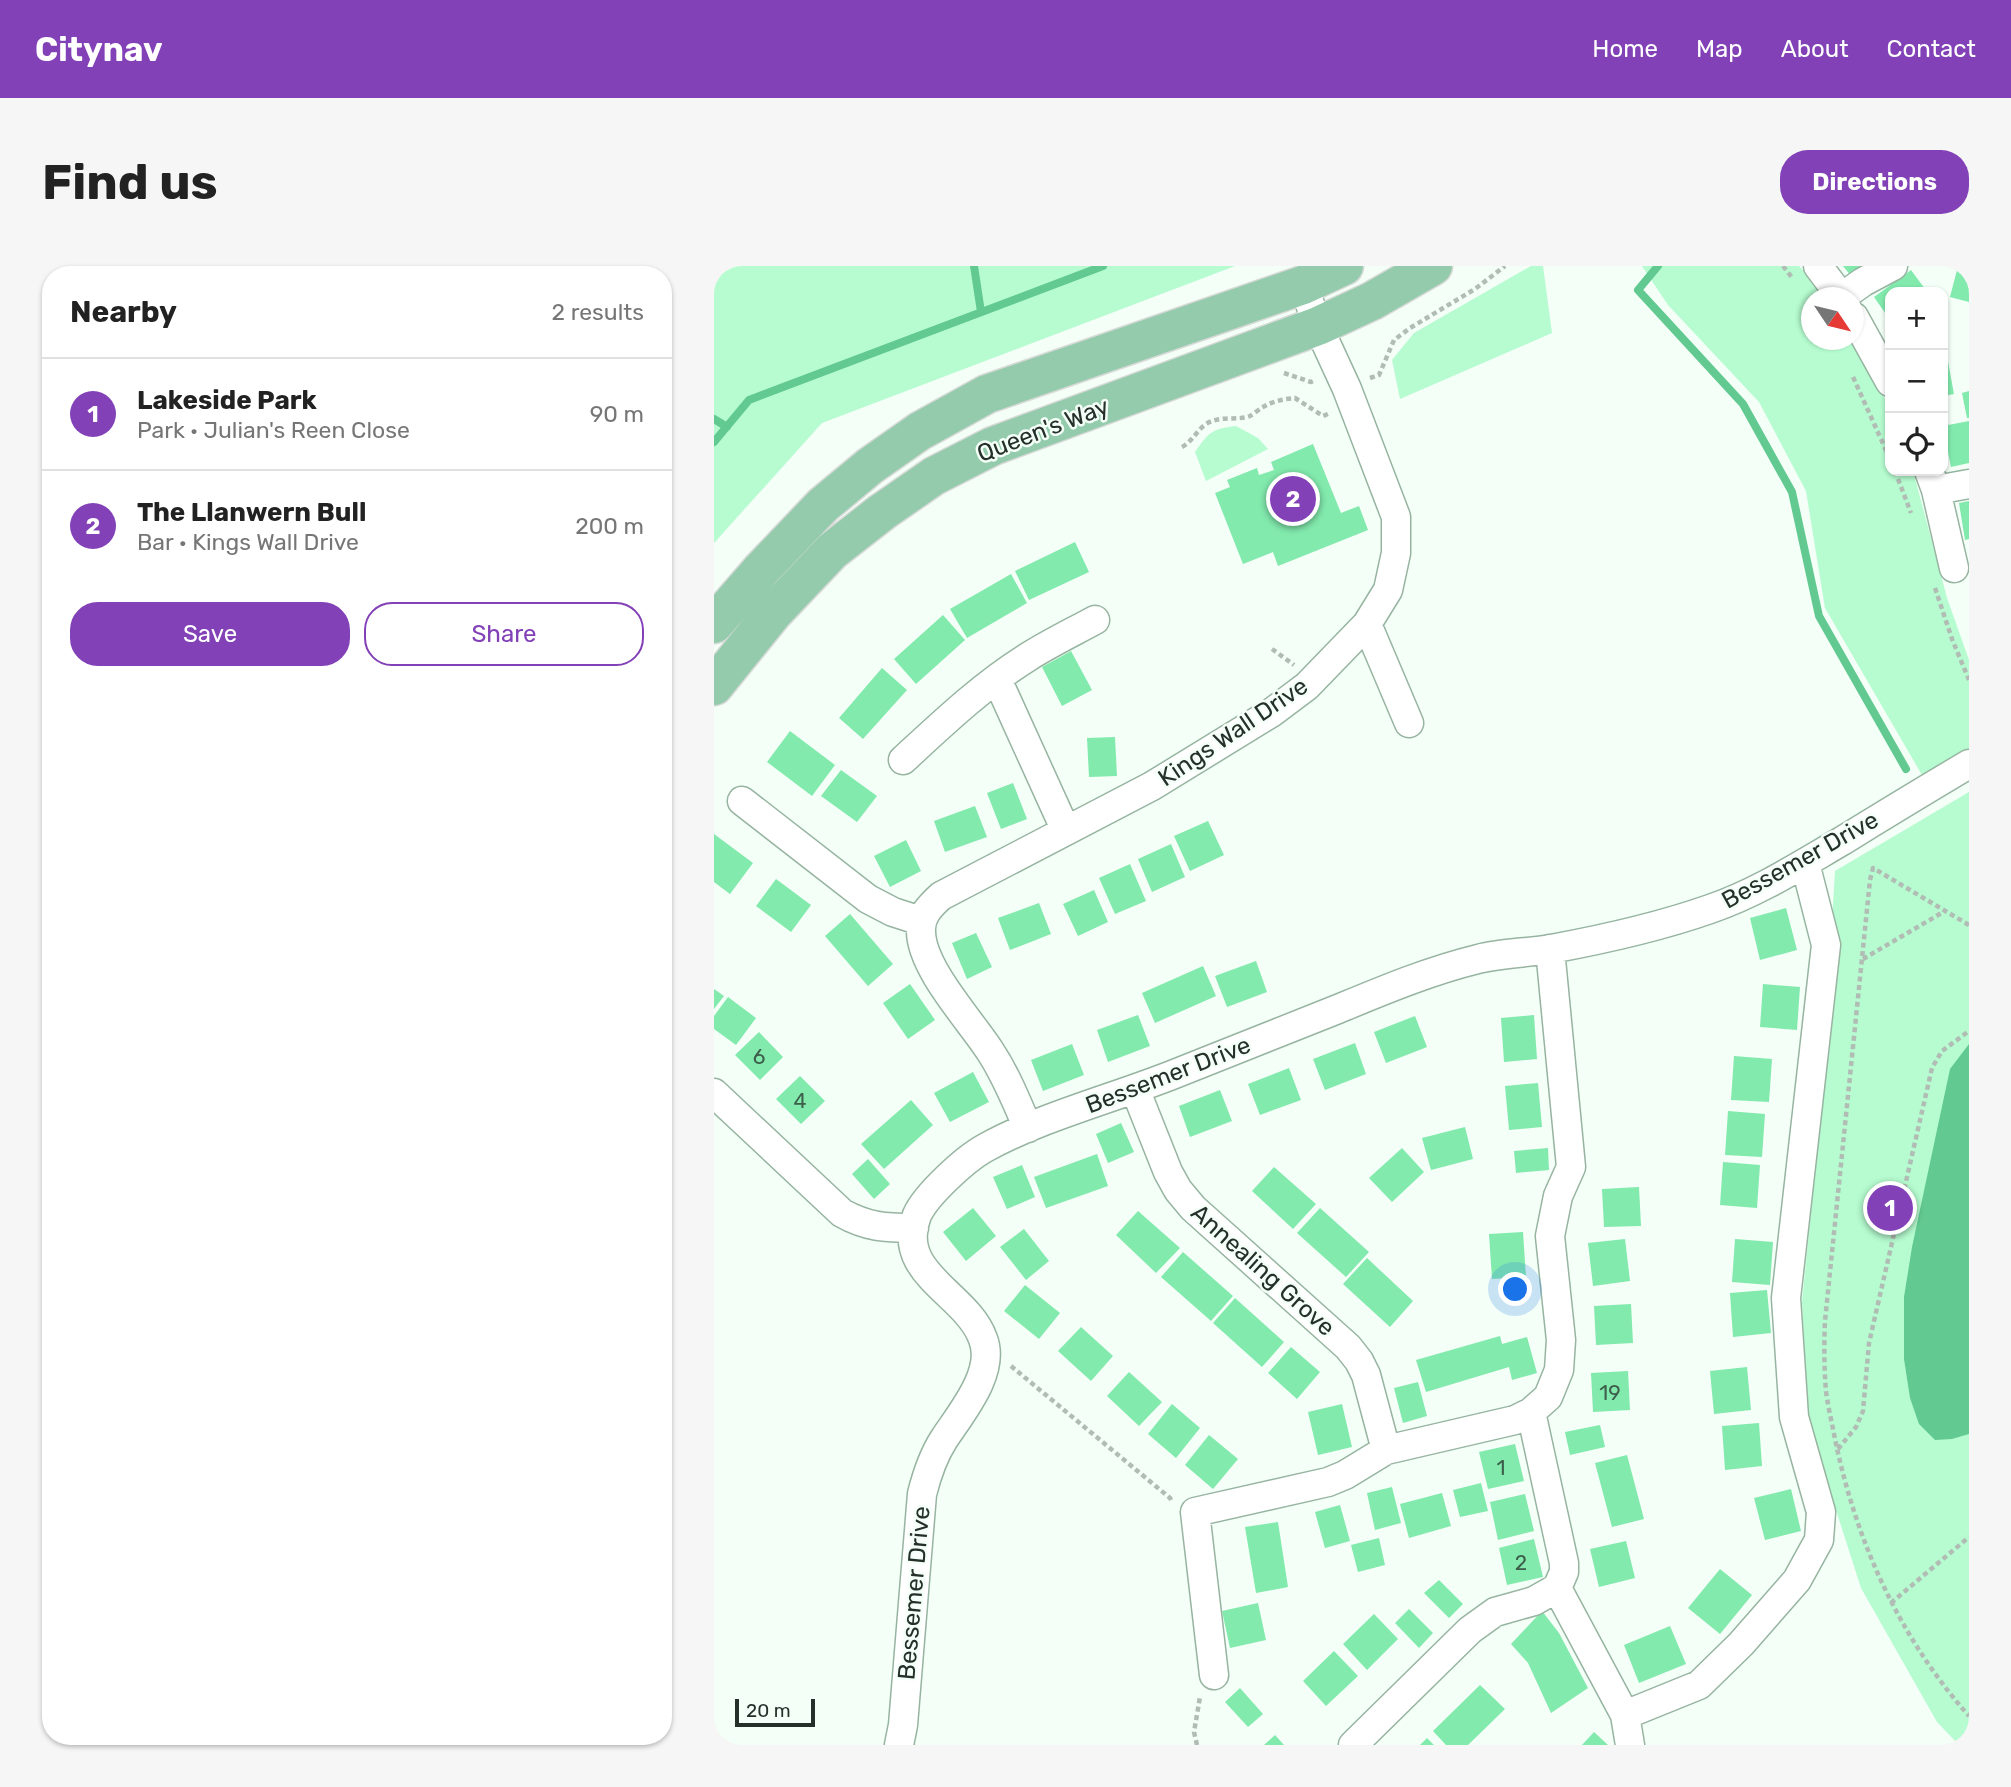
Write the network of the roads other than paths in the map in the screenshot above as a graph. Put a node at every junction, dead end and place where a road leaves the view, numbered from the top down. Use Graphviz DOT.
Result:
graph roads {
  1 [pos="1344,266"];
  2 [pos="1433,266"];
  3 [pos="1818,266"];
  4 [pos="1893,266"];
  5 [pos="1303,285"];
  6 [pos="1834,287"];
  7 [pos="1856,287"];
  8 [pos="1318,326"];
  9 [pos="1864,336"];
  10 [pos="1885,373"];
  11 [pos="1933,480"];
  12 [pos="1969,484"];
  13 [pos="1954,568"];
  14 [pos="1095,620"];
  15 [pos="714,624"];
  16 [pos="1367,624"];
  17 [pos="997,679"];
  18 [pos="714,686"];
  19 [pos="1409,723"];
  20 [pos="903,760"];
  21 [pos="1969,764"];
  22 [pos="742,801"];
  23 [pos="1066,831"];
  24 [pos="1805,863"];
  25 [pos="921,920"];
  26 [pos="1550,949"];
  27 [pos="1135,1089"];
  28 [pos="714,1093"];
  29 [pos="1028,1128"];
  30 [pos="914,1228"];
  31 [pos="1531,1412"];
  32 [pos="1386,1450"];
  33 [pos="1557,1588"];
  34 [pos="1207,1684"];
  35 [pos="1625,1715"];
  36 [pos="899,1745"];
  37 [pos="1353,1745"];
  38 [pos="1630,1745"];
  1 -- 5 [label="main road, Queen's Way"];
  2 -- 8 [label="main road, Queen's Way"];
  3 -- 6 [label="street"];
  4 -- 7 [label="street"];
  5 -- 8 [label="street, Kings Wall Drive"];
  5 -- 15 [label="main road, Queen's Way"];
  8 -- 16 [label="street, Kings Wall Drive"];
  8 -- 18 [label="main road, Queen's Way"];
  9 -- 10 [label="street"];
  11 -- 12 [label="street"];
  11 -- 13 [label="street"];
  14 -- 17 [label="street"];
  16 -- 19 [label="street"];
  16 -- 23 [label="street, Kings Wall Drive"];
  17 -- 20 [label="street"];
  17 -- 23 [label="street"];
  21 -- 24 [label="street, Bessemer Drive"];
  22 -- 25 [label="street"];
  23 -- 25 [label="street, Kings Wall Drive"];
  24 -- 26 [label="street, Bessemer Drive"];
  24 -- 35 [label="street"];
  25 -- 29 [label="street"];
  26 -- 27 [label="street, Bessemer Drive"];
  26 -- 31 [label="street"];
  27 -- 29 [label="street, Bessemer Drive"];
  27 -- 32 [label="street, Annealing Grove"];
  28 -- 30 [label="street"];
  29 -- 30 [label="street, Bessemer Drive"];
  30 -- 36 [label="street, Bessemer Drive"];
  31 -- 32 [label="street"];
  31 -- 33 [label="street"];
  32 -- 34 [label="street"];
  33 -- 35 [label="street"];
  33 -- 37 [label="street"];
  35 -- 38 [label="street"];
}
